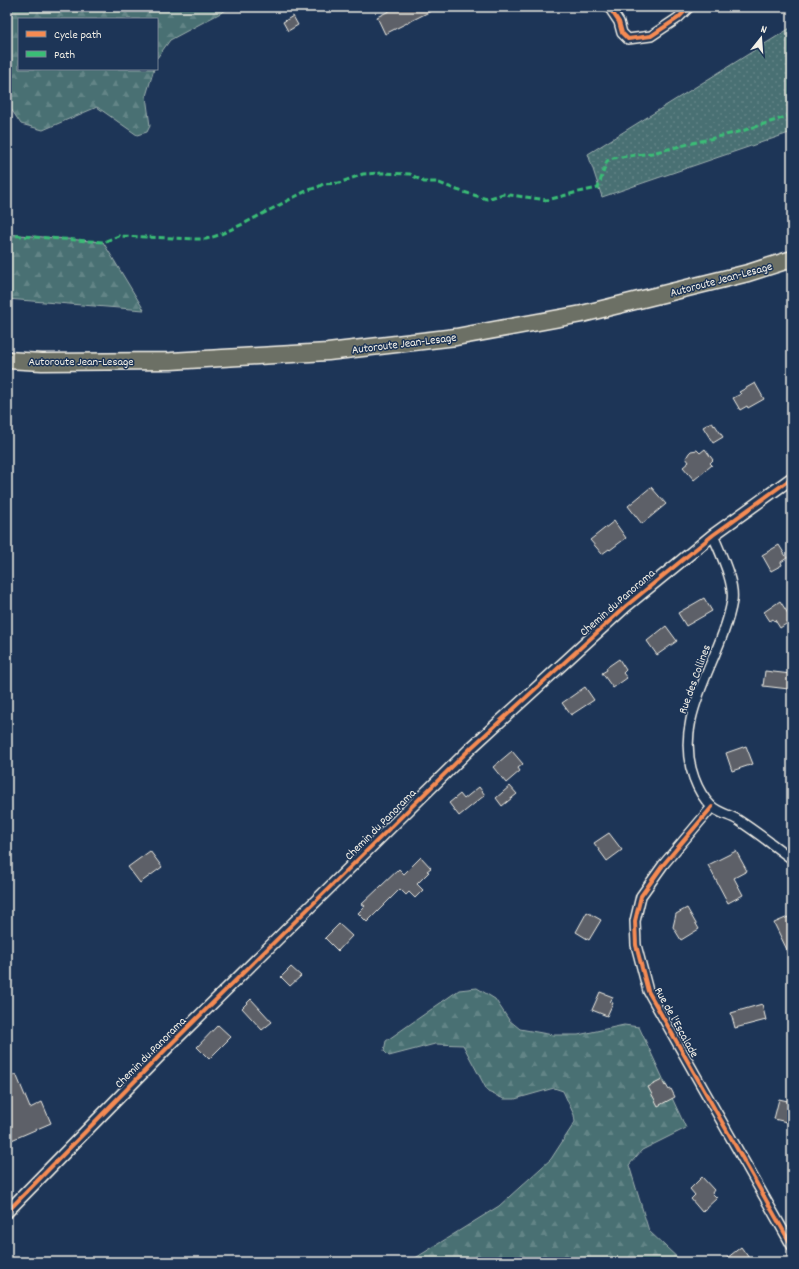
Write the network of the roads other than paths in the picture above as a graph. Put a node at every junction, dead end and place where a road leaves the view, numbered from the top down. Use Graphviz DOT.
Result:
graph roads {
  1 [pos="609,7"];
  2 [pos="689,7"];
  3 [pos="792,259"];
  4 [pos="7,360"];
  5 [pos="792,478"];
  6 [pos="713,535"];
  7 [pos="712,807"];
  8 [pos="792,859"];
  9 [pos="7,1212"];
  10 [pos="792,1246"];
  1 -- 2 [label="street"];
  3 -- 4 [label="highway, Autoroute Jean-Lesage"];
  5 -- 6 [label="street, Chemin du Panorama"];
  6 -- 7 [label="street, Rue des Collines"];
  6 -- 9 [label="street, Chemin du Panorama"];
  7 -- 8 [label="street, Rue des Collines"];
  7 -- 10 [label="street, Rue de l'Escalade"];
}
